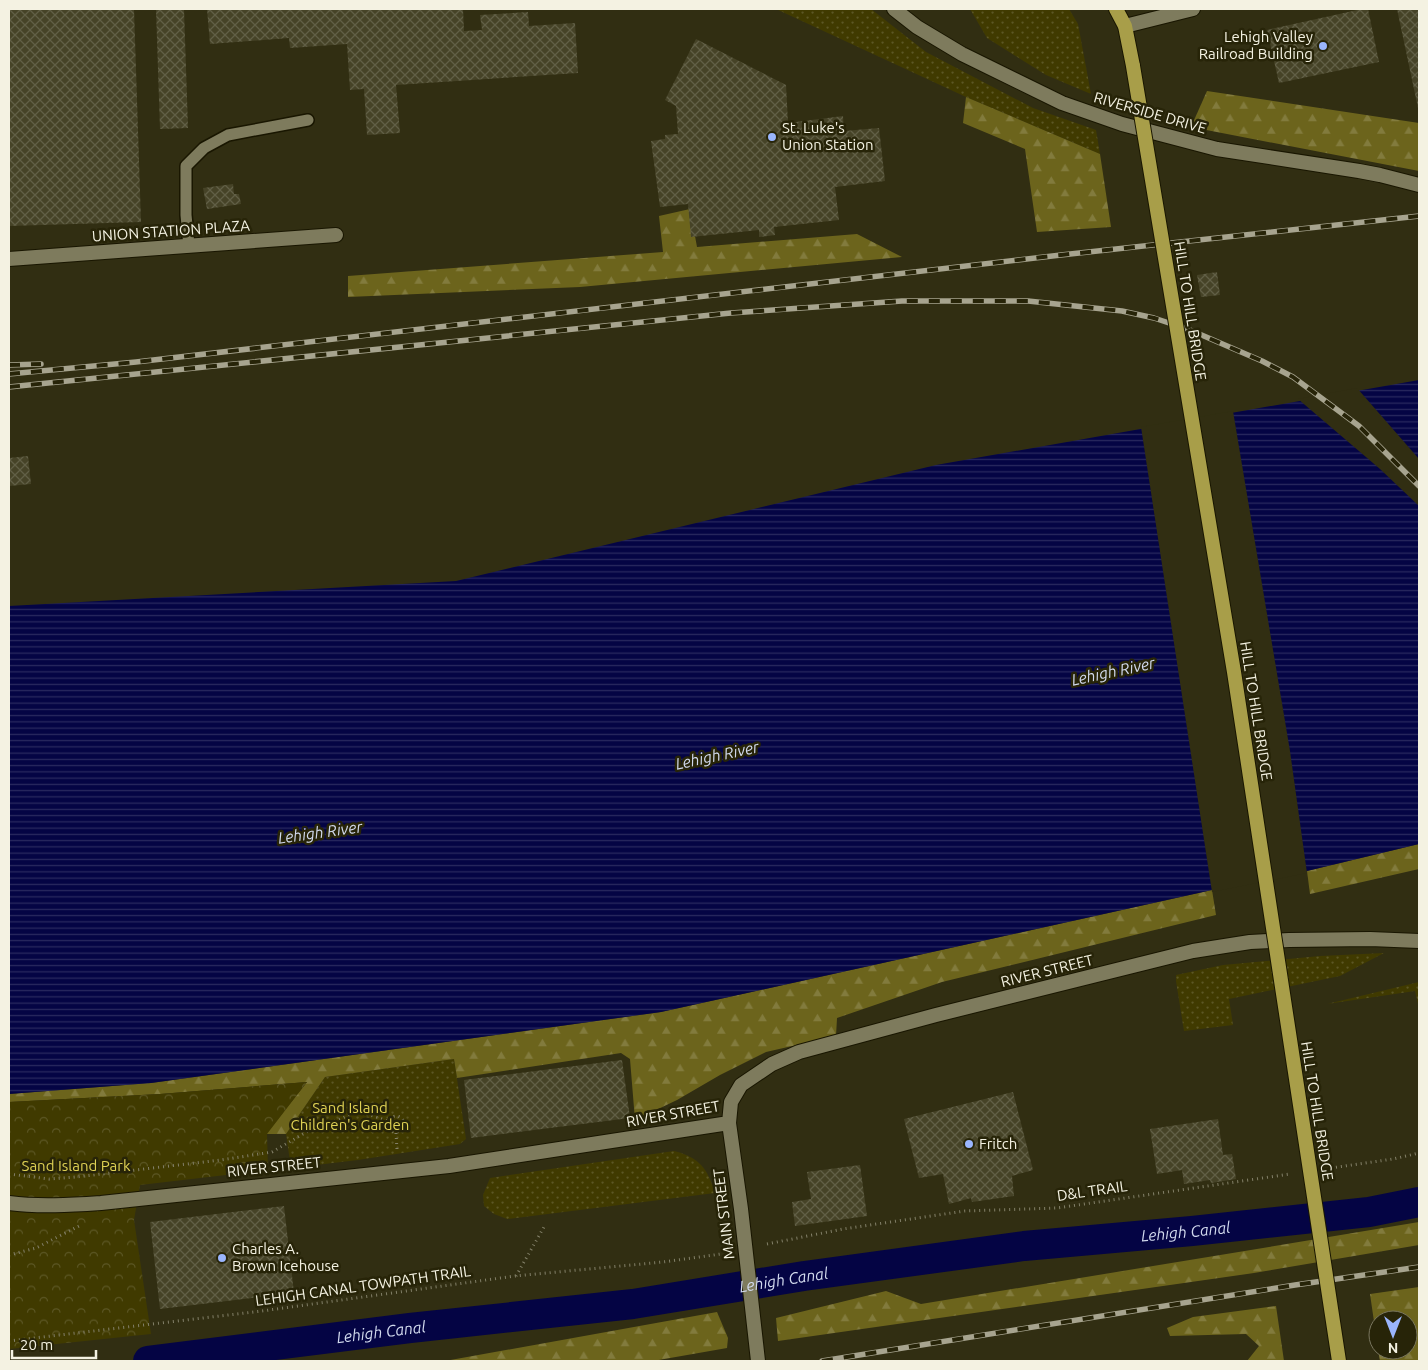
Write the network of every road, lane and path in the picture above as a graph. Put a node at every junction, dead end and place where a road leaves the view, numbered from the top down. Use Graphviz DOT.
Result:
graph roads {
  1 [pos="894,9"];
  2 [pos="1116,9"];
  3 [pos="1193,9"];
  4 [pos="1125,26"];
  5 [pos="308,120"];
  6 [pos="1419,185"];
  7 [pos="336,235"];
  8 [pos="189,246"];
  9 [pos="9,258"];
  10 [pos="1419,941"];
  11 [pos="388,1121"];
  12 [pos="729,1123"];
  13 [pos="1419,1153"];
  14 [pos="1324,1169"];
  15 [pos="9,1174"];
  16 [pos="1295,1174"];
  17 [pos="9,1203"];
  18 [pos="80,1226"];
  19 [pos="544,1227"];
  20 [pos="767,1244"];
  21 [pos="721,1254"];
  22 [pos="9,1255"];
  23 [pos="515,1276"];
  24 [pos="9,1341"];
  25 [pos="758,1361"];
  26 [pos="1339,1361"];
  1 -- 6 [label="street, RIVERSIDE DRIVE"];
  2 -- 4 [label="highway, HILL TO HILL BRIDGE"];
  3 -- 4 [label="street"];
  4 -- 26 [label="highway, HILL TO HILL BRIDGE, bridge"];
  5 -- 8 [label="lane"];
  7 -- 8 [label="street, UNION STATION PLAZA"];
  8 -- 9 [label="street, UNION STATION PLAZA"];
  10 -- 12 [label="street, RIVER STREET"];
  11 -- 11 [label="path"];
  11 -- 15 [label="path"];
  12 -- 17 [label="street, RIVER STREET"];
  12 -- 25 [label="street, MAIN STREET"];
  13 -- 14 [label="path"];
  16 -- 20 [label="path, D&L TRAIL"];
  18 -- 22 [label="path"];
  19 -- 23 [label="path"];
  21 -- 23 [label="path, LEHIGH CANAL TOWPATH TRAIL"];
  23 -- 24 [label="path, LEHIGH CANAL TOWPATH TRAIL"];
}
